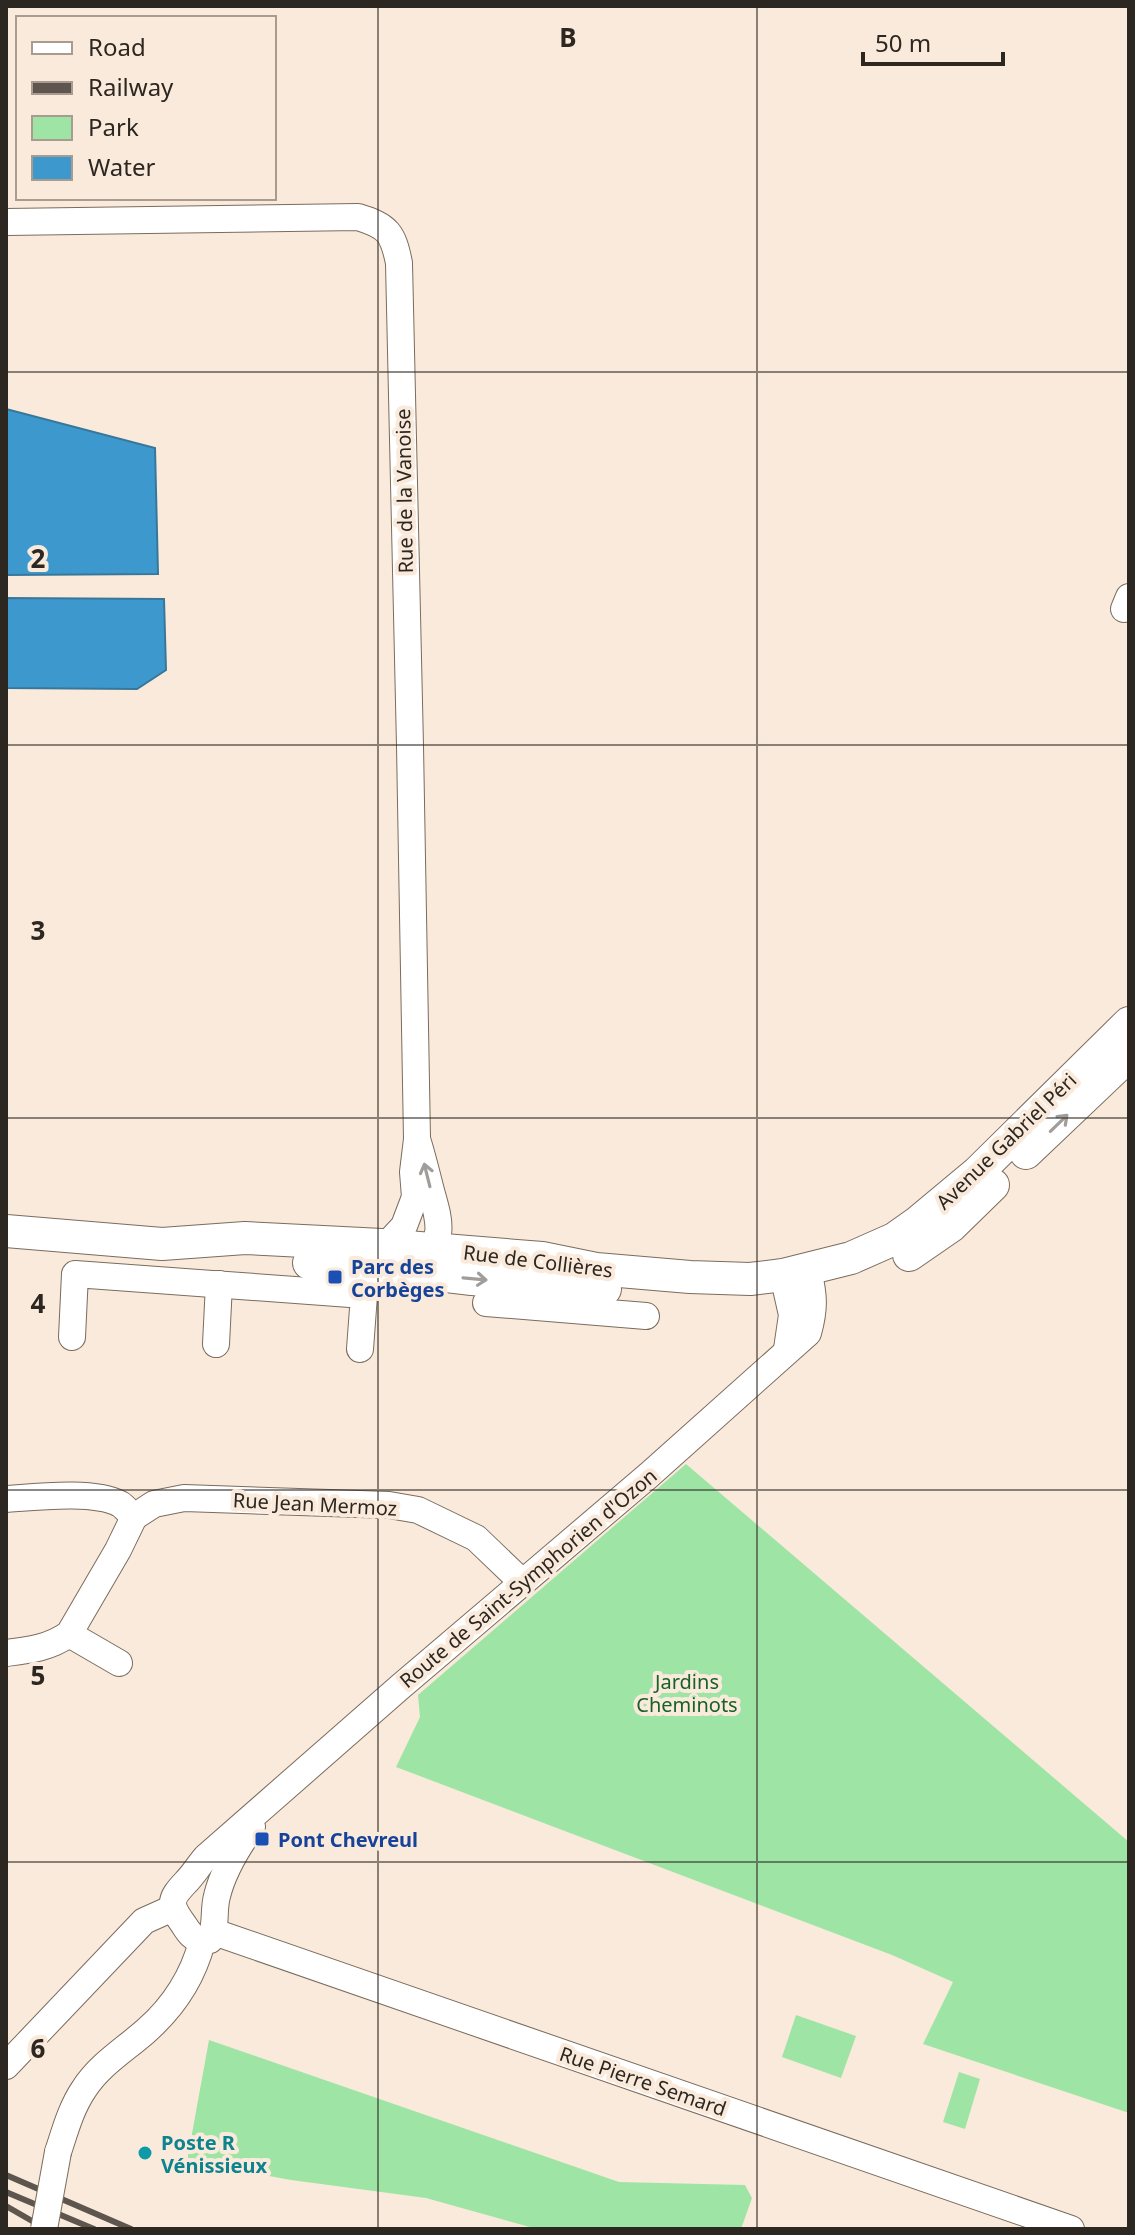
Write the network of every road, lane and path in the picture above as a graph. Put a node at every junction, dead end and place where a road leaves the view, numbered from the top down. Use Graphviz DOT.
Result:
graph roads {
  1 [pos="6,222"];
  2 [pos="1129,1023"];
  3 [pos="1129,1055"];
  4 [pos="1094,1072"];
  5 [pos="417,1139"];
  6 [pos="6,1231"];
  7 [pos="6,1244"];
  8 [pos="430,1249"];
  9 [pos="381,1256"];
  10 [pos="293,1276"];
  11 [pos="797,1281"];
  12 [pos="219,1284"];
  13 [pos="565,1298"];
  14 [pos="486,1303"];
  15 [pos="646,1316"];
  16 [pos="72,1337"];
  17 [pos="216,1344"];
  18 [pos="360,1349"];
  19 [pos="6,1499"];
  20 [pos="134,1517"];
  21 [pos="523,1583"];
  22 [pos="69,1634"];
  23 [pos="6,1653"];
  24 [pos="119,1663"];
  25 [pos="268,1805"];
  26 [pos="185,1884"];
  27 [pos="216,1899"];
  28 [pos="173,1908"];
  29 [pos="208,1937"];
  30 [pos="6,2066"];
  31 [pos="44,2229"];
  32 [pos="1071,2229"];
  1 -- 5 [label="street, Rue de la Vanoise"];
  2 -- 4 [label="main road, Avenue Gabriel Péri"];
  3 -- 4 [label="main road"];
  4 -- 11 [label="main road, Avenue Gabriel Péri"];
  8 -- 5 [label="street, Rue de la Vanoise, one-way"];
  5 -- 9 [label="street, Rue de la Vanoise"];
  6 -- 9 [label="main road, Rue de Collières"];
  7 -- 10 [label="main road, Rue de Collières"];
  8 -- 9 [label="main road, Rue de Collières"];
  8 -- 11 [label="main road, Rue de Collières"];
  9 -- 10 [label="main road, Rue de Collières"];
  9 -- 13 [label="main road, Rue de Collières, one-way"];
  10 -- 12 [label="street, Rue de Collières"];
  10 -- 18 [label="street, Rue de Collières"];
  11 -- 13 [label="main road, Rue de Collières"];
  11 -- 21 [label="street, Route de Saint-Symphorien d'Ozon"];
  12 -- 16 [label="street, Rue de Collières"];
  12 -- 17 [label="street"];
  13 -- 14 [label="street, Rue de Collières"];
  13 -- 15 [label="street, Rue de Collières"];
  19 -- 20 [label="street"];
  20 -- 21 [label="street, Rue Jean Mermoz"];
  20 -- 22 [label="street"];
  21 -- 25 [label="street, Route de Saint-Symphorien d'Ozon"];
  22 -- 23 [label="street"];
  22 -- 24 [label="street"];
  25 -- 26 [label="street"];
  25 -- 27 [label="street"];
  26 -- 27 [label="street"];
  26 -- 28 [label="street"];
  27 -- 29 [label="street"];
  28 -- 29 [label="street"];
  28 -- 30 [label="street"];
  29 -- 31 [label="street, bridge"];
  29 -- 32 [label="street, Rue Pierre Semard"];
}
